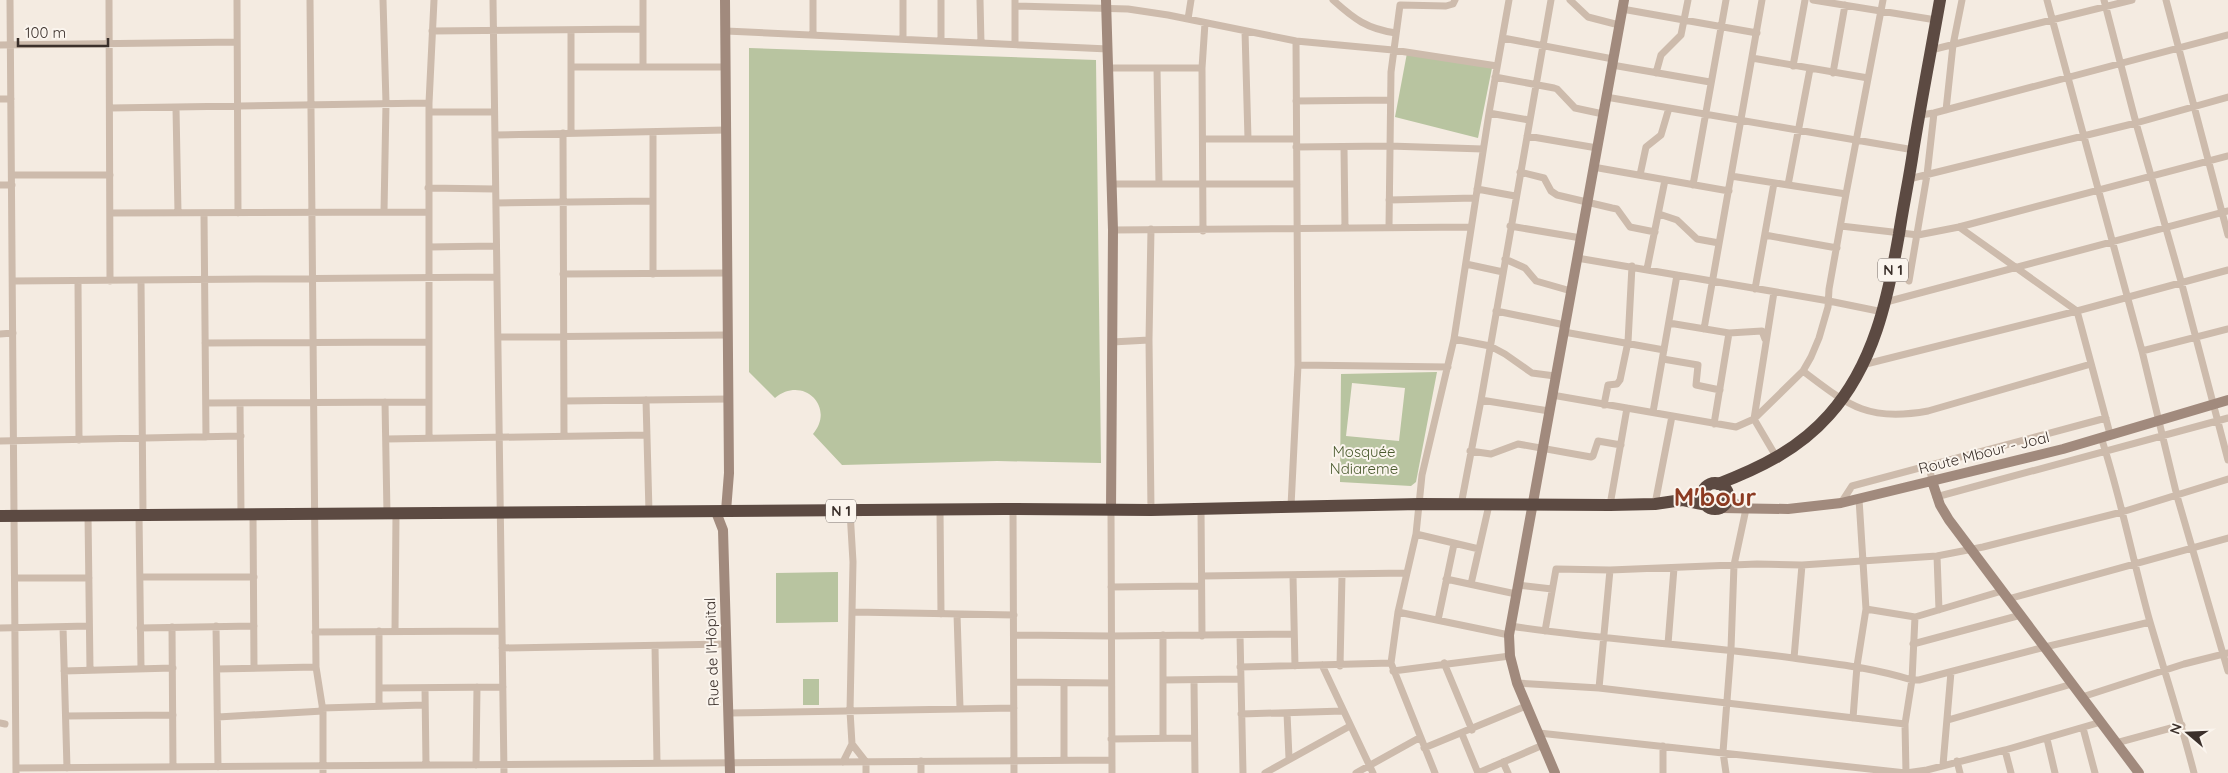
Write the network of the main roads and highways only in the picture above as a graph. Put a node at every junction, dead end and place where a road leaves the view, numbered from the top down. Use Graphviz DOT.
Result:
graph roads {
  1 [pos="725,0"];
  2 [pos="1940,0"];
  3 [pos="1106,4"];
  4 [pos="1623,5"];
  5 [pos="2228,400"];
  6 [pos="1932,481"];
  7 [pos="1704,488"];
  8 [pos="1723,495"];
  9 [pos="1682,500"];
  10 [pos="1532,505"];
  11 [pos="1706,505"];
  12 [pos="1111,510"];
  13 [pos="724,512"];
  14 [pos="0,516"];
  15 [pos="730,768"];
  16 [pos="1555,773"];
  17 [pos="2139,773"];
  1 -- 13 [label="main road"];
  2 -- 8 [label="highway, N 1"];
  3 -- 12 [label="main road"];
  4 -- 10 [label="main road"];
  5 -- 6 [label="main road, Route Mbour - Joal"];
  6 -- 8 [label="main road, Route Mbour - Joal"];
  6 -- 17 [label="main road"];
  7 -- 8 [label="highway, N 1"];
  7 -- 9 [label="highway, N 1"];
  7 -- 11 [label="highway"];
  8 -- 11 [label="highway, N 1"];
  9 -- 10 [label="highway, N 1"];
  9 -- 11 [label="highway, N 1"];
  10 -- 12 [label="highway, N 1"];
  10 -- 16 [label="main road"];
  12 -- 13 [label="highway, N 1"];
  13 -- 14 [label="highway, N 1"];
  13 -- 15 [label="main road, Rue de l'Hôpital"];
}
